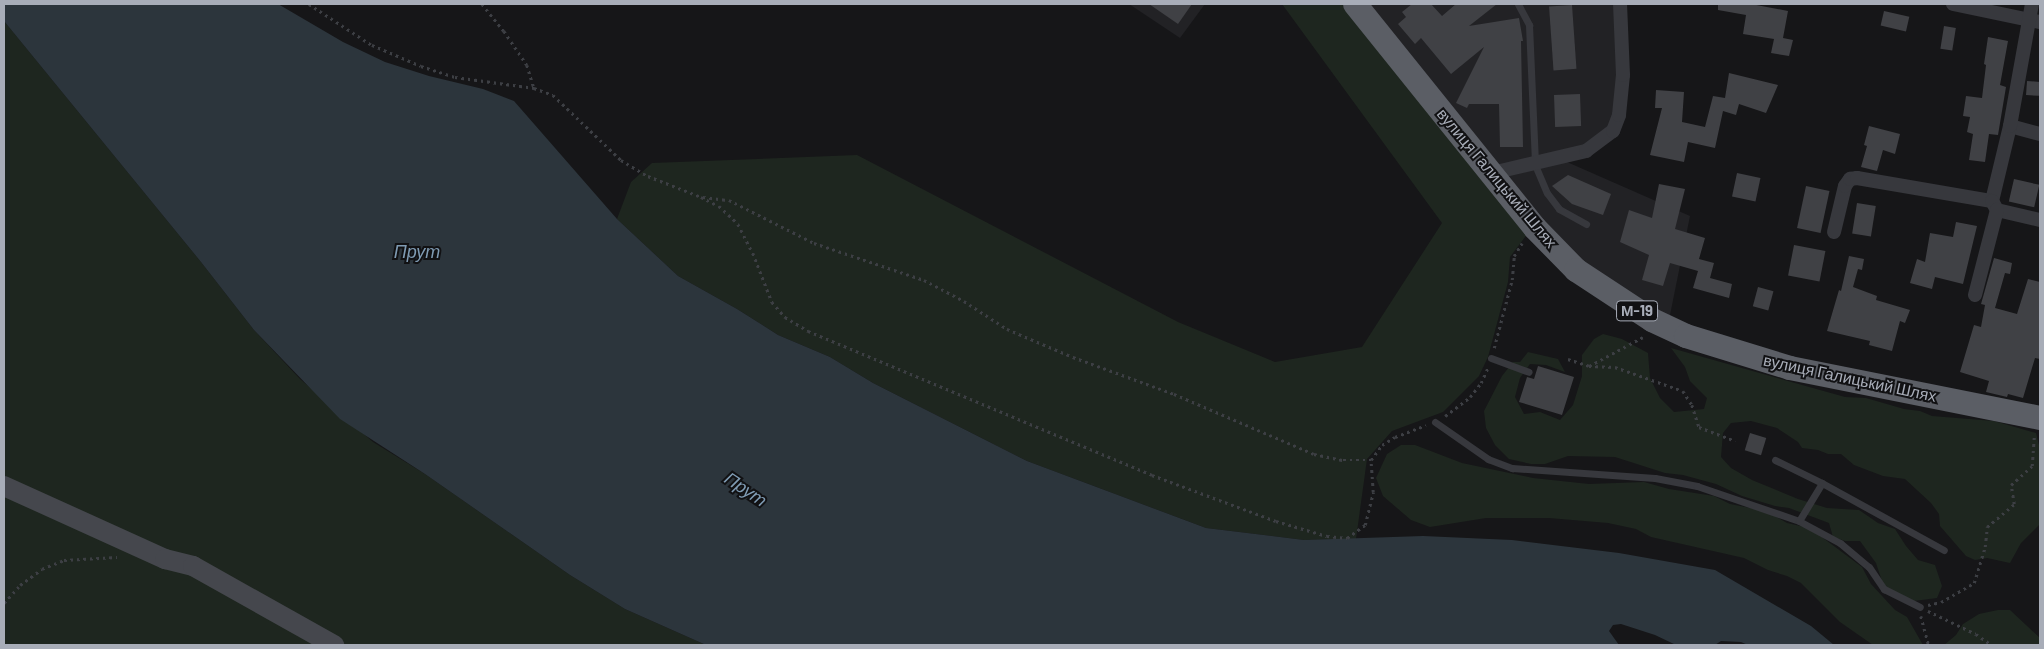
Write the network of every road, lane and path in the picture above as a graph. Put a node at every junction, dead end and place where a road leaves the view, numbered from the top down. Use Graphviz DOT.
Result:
graph roads {
  1 [pos="310,4"];
  2 [pos="482,4"];
  3 [pos="1355,4"];
  4 [pos="1518,4"];
  5 [pos="1620,4"];
  6 [pos="1953,4"];
  7 [pos="2032,4"];
  8 [pos="2034,21"];
  9 [pos="534,88"];
  10 [pos="2010,126"];
  11 [pos="2040,134"];
  12 [pos="1535,165"];
  13 [pos="1492,173"];
  14 [pos="701,197"];
  15 [pos="1994,206"];
  16 [pos="2040,220"];
  17 [pos="1586,224"];
  18 [pos="1535,228"];
  19 [pos="1834,232"];
  20 [pos="1975,295"];
  21 [pos="1652,320"];
  22 [pos="1491,358"];
  23 [pos="1568,359"];
  24 [pos="1589,366"];
  25 [pos="1529,372"];
  26 [pos="1435,422"];
  27 [pos="2038,424"];
  28 [pos="1735,441"];
  29 [pos="1372,460"];
  30 [pos="1775,460"];
  31 [pos="1822,483"];
  32 [pos="4,486"];
  33 [pos="1799,521"];
  34 [pos="1944,550"];
  35 [pos="126,557"];
  36 [pos="4,603"];
  37 [pos="1920,607"];
  38 [pos="334,645"];
  39 [pos="1929,645"];
  40 [pos="1992,645"];
  1 -- 9 [label="path"];
  2 -- 9 [label="path"];
  3 -- 13 [label="highway, вулиця Галицький Шлях / М-19"];
  4 -- 12 [label="lane"];
  5 -- 12 [label="street"];
  6 -- 8 [label="street"];
  7 -- 8 [label="street"];
  8 -- 10 [label="street"];
  9 -- 14 [label="path"];
  10 -- 11 [label="street"];
  10 -- 15 [label="street"];
  12 -- 13 [label="street"];
  12 -- 17 [label="lane"];
  13 -- 18 [label="highway, вулиця Галицький Шлях / М-19"];
  14 -- 29 [label="path"];
  14 -- 29 [label="path"];
  15 -- 16 [label="street"];
  15 -- 19 [label="street"];
  15 -- 20 [label="street"];
  18 -- 21 [label="highway, вулиця Галицький Шлях / М-19"];
  18 -- 22 [label="path"];
  21 -- 24 [label="path"];
  21 -- 27 [label="highway, вулиця Галицький Шлях / М-19"];
  22 -- 25 [label="lane"];
  22 -- 26 [label="path"];
  23 -- 24 [label="path"];
  24 -- 28 [label="path"];
  26 -- 29 [label="path"];
  26 -- 33 [label="lane"];
  27 -- 37 [label="path"];
  30 -- 31 [label="lane"];
  31 -- 33 [label="lane"];
  31 -- 34 [label="lane"];
  32 -- 38 [label="main road"];
  33 -- 37 [label="lane"];
  35 -- 36 [label="path"];
  37 -- 39 [label="path"];
  37 -- 40 [label="path"];
}
